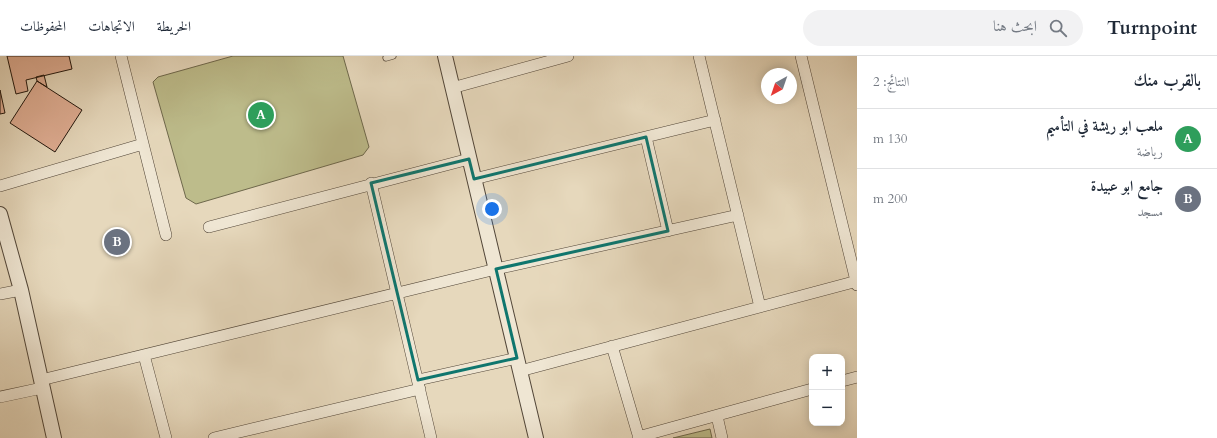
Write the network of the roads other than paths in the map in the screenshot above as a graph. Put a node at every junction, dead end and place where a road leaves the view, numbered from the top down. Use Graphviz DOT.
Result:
graph roads {
  1 [pos="121,56"];
  2 [pos="393,56"];
  3 [pos="445,56"];
  4 [pos="568,56"];
  5 [pos="699,56"];
  6 [pos="801,56"];
  7 [pos="386,58"];
  8 [pos="554,58"];
  9 [pos="452,88"];
  10 [pos="715,120"];
  11 [pos="646,137"];
  12 [pos="143,144"];
  13 [pos="469,159"];
  14 [pos="474,179"];
  15 [pos="371,183"];
  16 [pos="0,186"];
  17 [pos="0,214"];
  18 [pos="738,215"];
  19 [pos="209,227"];
  20 [pos="668,231"];
  21 [pos="166,235"];
  22 [pos="496,270"];
  23 [pos="857,282"];
  24 [pos="21,290"];
  25 [pos="397,293"];
  26 [pos="0,294"];
  27 [pos="760,307"];
  28 [pos="612,346"];
  29 [pos="144,355"];
  30 [pos="518,364"];
  31 [pos="857,377"];
  32 [pos="845,380"];
  33 [pos="42,384"];
  34 [pos="419,385"];
  35 [pos="809,391"];
  36 [pos="0,397"];
  37 [pos="717,416"];
  38 [pos="54,438"];
  39 [pos="166,438"];
  40 [pos="214,438"];
  41 [pos="431,438"];
  42 [pos="536,438"];
  43 [pos="639,438"];
  44 [pos="722,438"];
  1 -- 12 [label="street"];
  2 -- 7 [label="lane"];
  3 -- 9 [label="street"];
  4 -- 8 [label="street"];
  5 -- 10 [label="street"];
  6 -- 23 [label="street"];
  8 -- 9 [label="street"];
  9 -- 13 [label="street"];
  10 -- 11 [label="street"];
  10 -- 18 [label="street"];
  11 -- 14 [label="street"];
  11 -- 20 [label="street"];
  12 -- 16 [label="street"];
  12 -- 21 [label="street"];
  13 -- 14 [label="street"];
  13 -- 15 [label="street"];
  14 -- 22 [label="street"];
  15 -- 19 [label="street"];
  15 -- 25 [label="street"];
  17 -- 24 [label="street"];
  18 -- 20 [label="street"];
  18 -- 27 [label="street"];
  20 -- 22 [label="street"];
  22 -- 25 [label="street"];
  22 -- 30 [label="street"];
  23 -- 27 [label="street"];
  24 -- 26 [label="street"];
  24 -- 33 [label="street"];
  25 -- 29 [label="street"];
  25 -- 34 [label="street"];
  27 -- 28 [label="street"];
  28 -- 30 [label="street"];
  28 -- 43 [label="street"];
  29 -- 33 [label="street"];
  29 -- 39 [label="street"];
  30 -- 34 [label="street"];
  30 -- 42 [label="street"];
  31 -- 32 [label="street"];
  33 -- 36 [label="street"];
  33 -- 38 [label="street"];
  34 -- 40 [label="street"];
  34 -- 41 [label="street"];
  35 -- 37 [label="street"];
  37 -- 43 [label="street"];
  37 -- 44 [label="street"];
}
